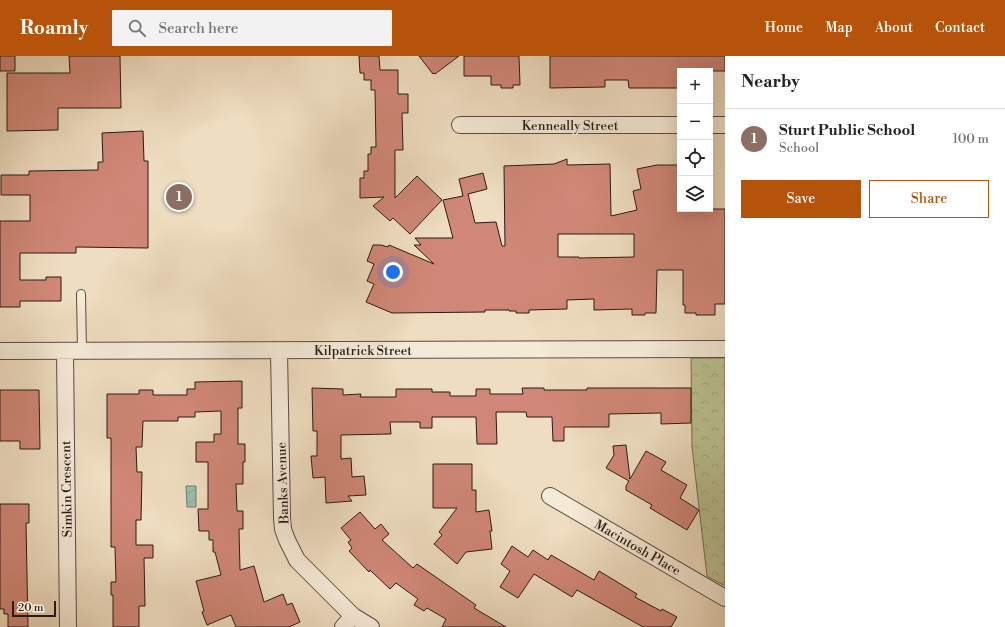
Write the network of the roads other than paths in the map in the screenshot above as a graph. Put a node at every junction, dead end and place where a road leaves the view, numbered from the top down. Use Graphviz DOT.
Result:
graph roads {
  1 [pos="460,125"];
  2 [pos="677,125"];
  3 [pos="713,125"];
  4 [pos="725,125"];
  5 [pos="81,294"];
  6 [pos="725,349"];
  7 [pos="0,351"];
  8 [pos="65,351"];
  9 [pos="82,351"];
  10 [pos="280,351"];
  11 [pos="550,496"];
  12 [pos="725,598"];
  13 [pos="348,622"];
  14 [pos="68,627"];
  15 [pos="371,627"];
  1 -- 2 [label="street, Kenneally Street"];
  3 -- 4 [label="street"];
  5 -- 9 [label="lane"];
  6 -- 10 [label="street, Kilpatrick Street"];
  7 -- 8 [label="street, Kilpatrick Street"];
  8 -- 9 [label="street, Kilpatrick Street"];
  8 -- 14 [label="street, Simkin Crescent"];
  9 -- 10 [label="street, Kilpatrick Street"];
  10 -- 13 [label="street, Banks Avenue"];
  11 -- 12 [label="street, Macintosh Place"];
  13 -- 15 [label="street, Banks Avenue"];
}
